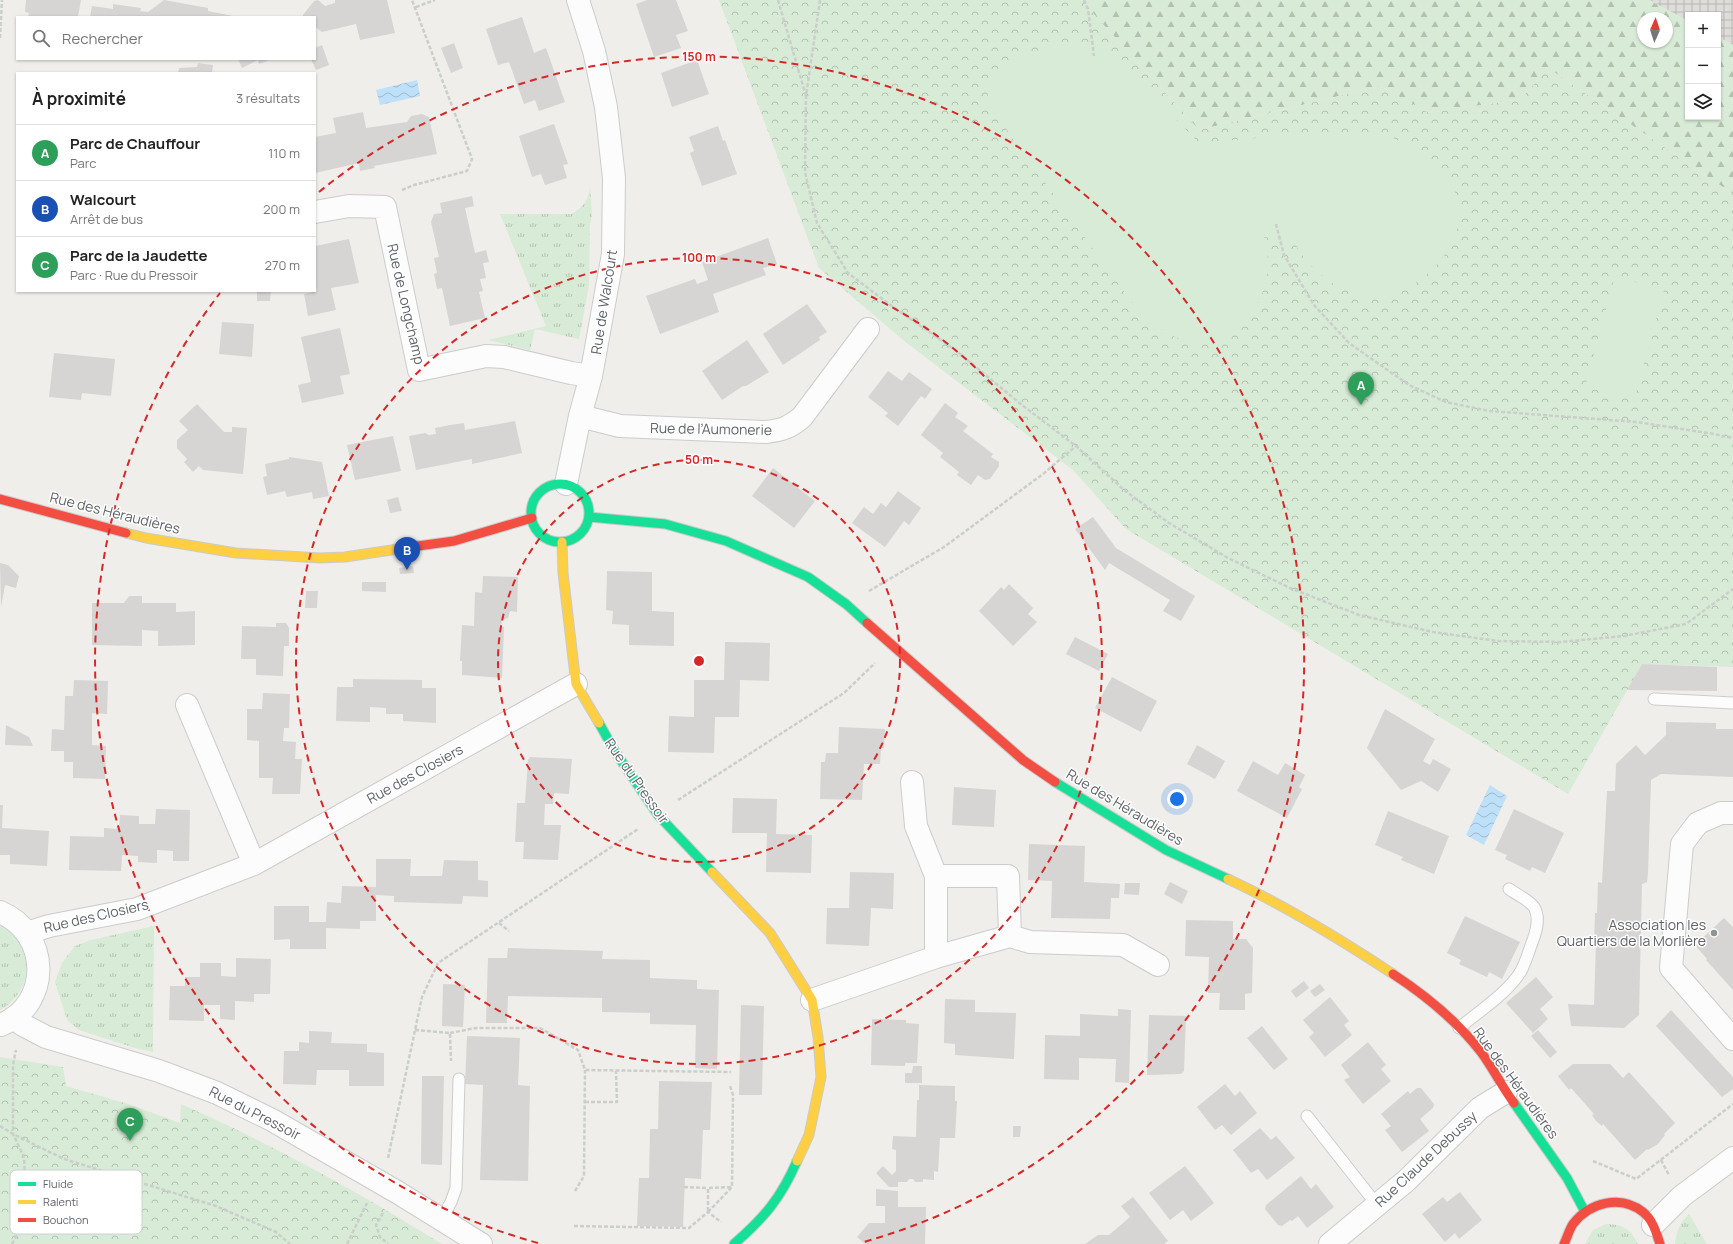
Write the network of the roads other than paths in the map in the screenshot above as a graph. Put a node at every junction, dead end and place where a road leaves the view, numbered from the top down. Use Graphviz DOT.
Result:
graph roads {
  1 [pos="578,0"];
  2 [pos="316,212"];
  3 [pos="868,329"];
  4 [pos="591,376"];
  5 [pos="580,416"];
  6 [pos="566,484"];
  7 [pos="0,498"];
  8 [pos="589,517"];
  9 [pos="532,518"];
  10 [pos="562,542"];
  11 [pos="576,684"];
  12 [pos="1654,699"];
  13 [pos="1733,703"];
  14 [pos="187,705"];
  15 [pos="912,782"];
  16 [pos="1733,813"];
  17 [pos="254,864"];
  18 [pos="936,876"];
  19 [pos="1509,890"];
  20 [pos="0,912"];
  21 [pos="27,933"];
  22 [pos="1010,936"];
  23 [pos="936,957"];
  24 [pos="1158,965"];
  25 [pos="812,1000"];
  26 [pos="6,1022"];
  27 [pos="1459,1028"];
  28 [pos="1733,1039"];
  29 [pos="459,1079"];
  30 [pos="1506,1092"];
  31 [pos="1307,1116"];
  32 [pos="1733,1158"];
  33 [pos="1377,1205"];
  34 [pos="1584,1210"];
  35 [pos="441,1220"];
  36 [pos="1656,1235"];
  37 [pos="481,1244"];
  38 [pos="734,1244"];
  39 [pos="1330,1244"];
  40 [pos="1564,1244"];
  1 -- 4 [label="street, Rue de Walcourt"];
  2 -- 4 [label="street, Rue de Longchamp"];
  3 -- 5 [label="street, Rue de l’Aumonerie"];
  4 -- 5 [label="street, Rue de Walcourt"];
  5 -- 6 [label="street, Rue de Walcourt"];
  6 -- 8 [label="street"];
  6 -- 9 [label="street"];
  7 -- 9 [label="street, Rue des Héraudières"];
  8 -- 10 [label="street"];
  8 -- 27 [label="street, Rue des Héraudières"];
  9 -- 10 [label="street"];
  10 -- 11 [label="street, Rue du Pressoir"];
  11 -- 17 [label="street, Rue des Closiers"];
  11 -- 25 [label="street, Rue du Pressoir"];
  12 -- 13 [label="lane"];
  14 -- 17 [label="street"];
  15 -- 18 [label="street"];
  16 -- 28 [label="street"];
  17 -- 21 [label="street, Rue des Closiers"];
  18 -- 22 [label="street"];
  18 -- 23 [label="street"];
  19 -- 27 [label="lane"];
  20 -- 21 [label="street"];
  21 -- 26 [label="street"];
  22 -- 23 [label="street"];
  22 -- 24 [label="street"];
  23 -- 25 [label="street"];
  25 -- 38 [label="street, Rue du Pressoir"];
  26 -- 35 [label="street, Rue du Pressoir"];
  27 -- 30 [label="street, Rue des Héraudières"];
  29 -- 35 [label="lane"];
  30 -- 33 [label="street, Rue Claude Debussy"];
  30 -- 34 [label="street, Rue des Héraudières"];
  31 -- 33 [label="lane"];
  32 -- 36 [label="street"];
  33 -- 39 [label="street, Rue Claude Debussy"];
  34 -- 36 [label="street"];
  34 -- 40 [label="street"];
  35 -- 37 [label="street, Rue du Pressoir"];
}
